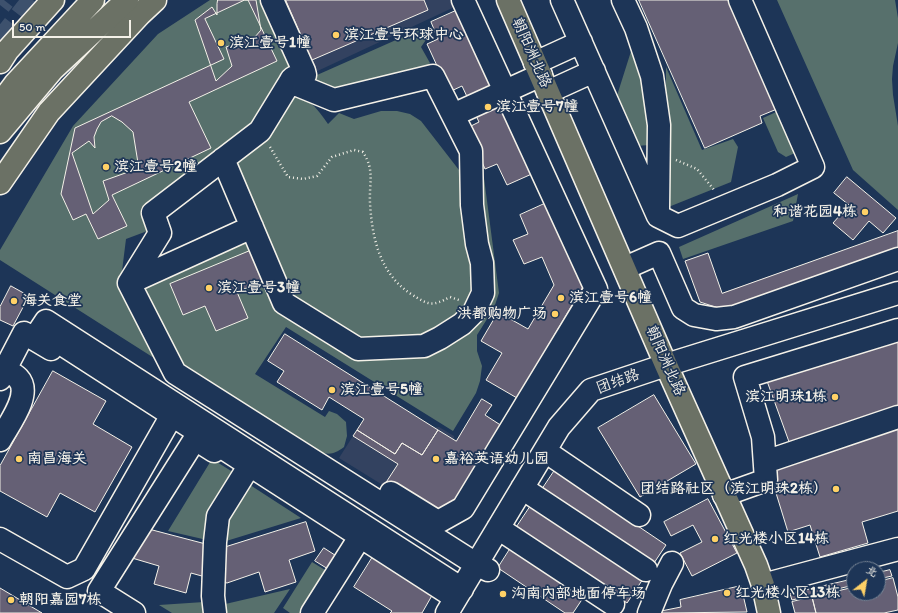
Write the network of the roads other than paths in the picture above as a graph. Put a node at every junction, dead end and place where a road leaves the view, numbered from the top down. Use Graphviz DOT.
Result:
graph roads {
  1 [pos="53,0"];
  2 [pos="93,0"];
  3 [pos="127,0"];
  4 [pos="155,0"];
  5 [pos="272,0"];
  6 [pos="463,0"];
  7 [pos="508,0"];
  8 [pos="562,0"];
  9 [pos="623,0"];
  10 [pos="740,0"];
  11 [pos="581,42"];
  12 [pos="0,62"];
  13 [pos="594,71"];
  14 [pos="541,77"];
  15 [pos="290,82"];
  16 [pos="505,91"];
  17 [pos="0,104"];
  18 [pos="453,115"];
  19 [pos="0,132"];
  20 [pos="223,159"];
  21 [pos="0,183"];
  22 [pos="658,216"];
  23 [pos="252,227"];
  24 [pos="898,259"];
  25 [pos="625,268"];
  26 [pos="129,283"];
  27 [pos="898,293"];
  28 [pos="898,330"];
  29 [pos="73,363"];
  30 [pos="666,365"];
  31 [pos="3,374"];
  32 [pos="172,415"];
  33 [pos="898,417"];
  34 [pos="0,440"];
  35 [pos="545,451"];
  36 [pos="765,462"];
  37 [pos="246,471"];
  38 [pos="522,488"];
  39 [pos="357,489"];
  40 [pos="724,495"];
  41 [pos="640,515"];
  42 [pos="498,528"];
  43 [pos="0,539"];
  44 [pos="359,539"];
  45 [pos="897,555"];
  46 [pos="672,563"];
  47 [pos="482,567"];
  48 [pos="646,570"];
  49 [pos="763,585"];
  50 [pos="455,600"];
  51 [pos="613,604"];
  52 [pos="134,613"];
  53 [pos="215,613"];
  54 [pos="312,613"];
  55 [pos="649,613"];
  56 [pos="769,613"];
  1 -- 12 [label="main road"];
  2 -- 17 [label="main road"];
  3 -- 19 [label="main road"];
  4 -- 21 [label="main road"];
  5 -- 15 [label="street"];
  6 -- 16 [label="street"];
  7 -- 14 [label="main road, 朝阳洲北路"];
  8 -- 11 [label="street"];
  9 -- 22 [label="street"];
  10 -- 22 [label="street"];
  11 -- 13 [label="street"];
  11 -- 14 [label="street"];
  13 -- 14 [label="street"];
  13 -- 22 [label="street"];
  14 -- 16 [label="street"];
  14 -- 25 [label="main road, 朝阳洲北路"];
  15 -- 18 [label="street"];
  15 -- 20 [label="street"];
  16 -- 18 [label="street"];
  16 -- 39 [label="street"];
  18 -- 23 [label="street"];
  20 -- 23 [label="street"];
  20 -- 26 [label="street"];
  23 -- 26 [label="street"];
  24 -- 25 [label="street"];
  25 -- 30 [label="main road, 朝阳洲北路"];
  26 -- 39 [label="street"];
  27 -- 30 [label="street, 团结路"];
  28 -- 36 [label="street"];
  29 -- 31 [label="street"];
  30 -- 35 [label="street, 团结路"];
  30 -- 40 [label="main road, 朝阳洲北路"];
  31 -- 34 [label="street"];
  32 -- 43 [label="street"];
  32 -- 44 [label="street"];
  32 -- 50 [label="street"];
  33 -- 36 [label="street"];
  35 -- 38 [label="street, 团结路"];
  35 -- 41 [label="street"];
  36 -- 40 [label="street"];
  37 -- 44 [label="street"];
  37 -- 52 [label="street"];
  37 -- 53 [label="street"];
  38 -- 42 [label="street, 团结路"];
  38 -- 48 [label="street"];
  39 -- 47 [label="street"];
  40 -- 49 [label="main road, 朝阳洲北路"];
  42 -- 47 [label="street, 团结路"];
  42 -- 51 [label="street"];
  44 -- 50 [label="street"];
  44 -- 54 [label="street"];
  45 -- 49 [label="street"];
  46 -- 55 [label="street"];
  47 -- 50 [label="street, 团结路"];
  49 -- 56 [label="main road, 朝阳洲北路"];
}
